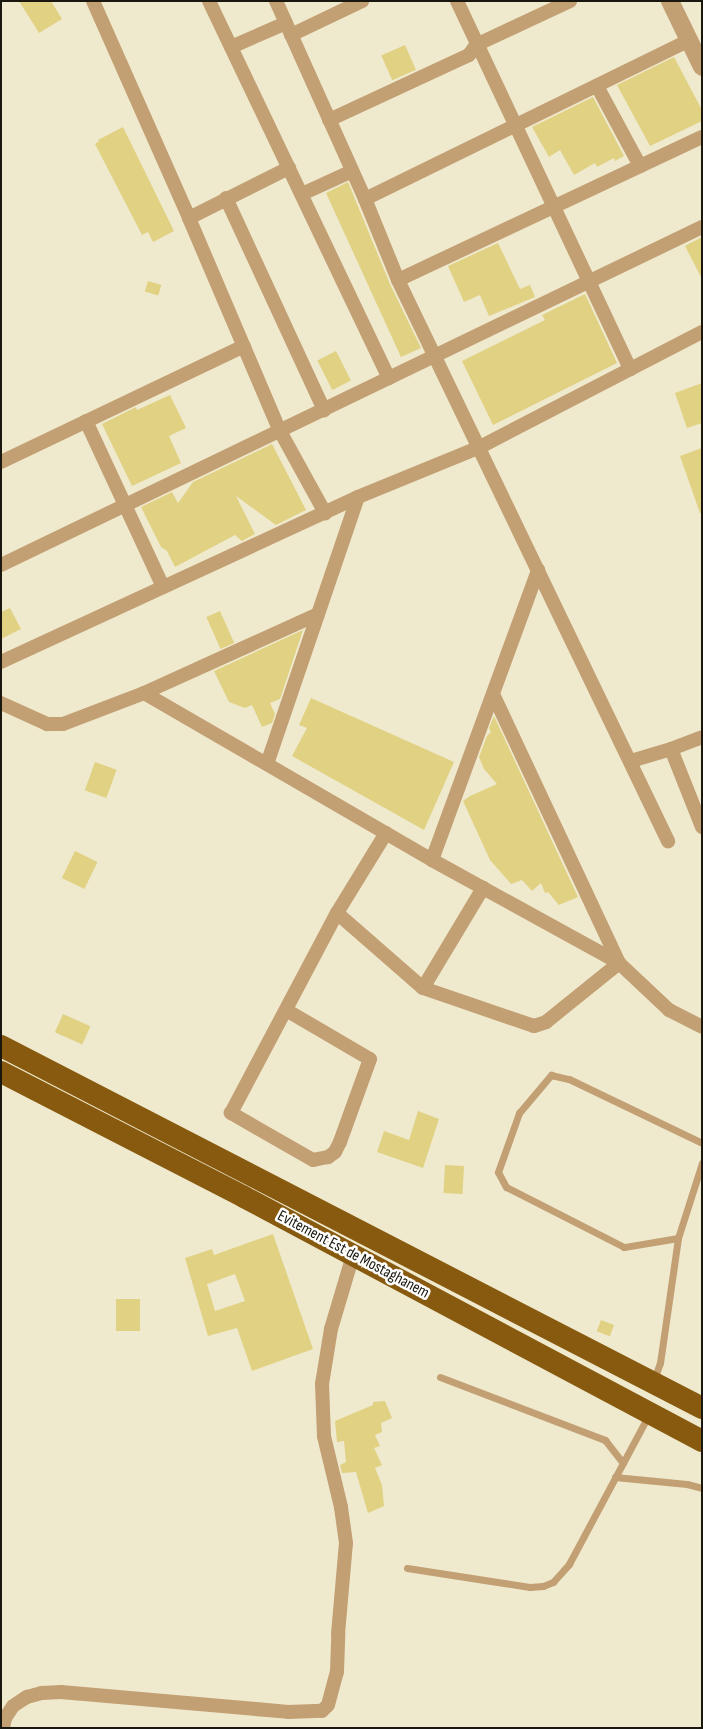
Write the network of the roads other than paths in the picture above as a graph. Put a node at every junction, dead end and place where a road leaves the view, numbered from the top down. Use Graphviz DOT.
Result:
graph roads {
  1 [pos="93,1"];
  2 [pos="209,1"];
  3 [pos="276,1"];
  4 [pos="362,1"];
  5 [pos="458,1"];
  6 [pos="570,1"];
  7 [pos="670,1"];
  8 [pos="544,6"];
  9 [pos="288,29"];
  10 [pos="689,40"];
  11 [pos="476,45"];
  12 [pos="231,47"];
  13 [pos="702,67"];
  14 [pos="597,86"];
  15 [pos="329,120"];
  16 [pos="514,126"];
  17 [pos="702,137"];
  18 [pos="640,166"];
  19 [pos="289,168"];
  20 [pos="352,171"];
  21 [pos="302,194"];
  22 [pos="226,198"];
  23 [pos="365,199"];
  24 [pos="553,208"];
  25 [pos="189,218"];
  26 [pos="702,227"];
  27 [pos="398,280"];
  28 [pos="588,282"];
  29 [pos="702,332"];
  30 [pos="244,346"];
  31 [pos="436,355"];
  32 [pos="630,369"];
  33 [pos="389,378"];
  34 [pos="324,410"];
  35 [pos="86,421"];
  36 [pos="280,431"];
  37 [pos="480,448"];
  38 [pos="1,462"];
  39 [pos="358,497"];
  40 [pos="124,506"];
  41 [pos="325,514"];
  42 [pos="1,565"];
  43 [pos="538,570"];
  44 [pos="163,587"];
  45 [pos="318,614"];
  46 [pos="1,662"];
  47 [pos="144,693"];
  48 [pos="494,696"];
  49 [pos="1,703"];
  50 [pos="702,737"];
  51 [pos="671,749"];
  52 [pos="631,761"];
  53 [pos="268,764"];
  54 [pos="702,827"];
  55 [pos="386,832"];
  56 [pos="668,841"];
  57 [pos="432,860"];
  58 [pos="483,888"];
  59 [pos="337,913"];
  60 [pos="619,963"];
  61 [pos="423,988"];
  62 [pos="286,1010"];
  63 [pos="702,1026"];
  64 [pos="1,1046"];
  65 [pos="1,1072"];
  66 [pos="702,1143"];
  67 [pos="702,1163"];
  68 [pos="678,1238"];
  69 [pos="353,1255"];
  70 [pos="440,1377"];
  71 [pos="653,1383"];
  72 [pos="702,1408"];
  73 [pos="649,1413"];
  74 [pos="702,1441"];
  75 [pos="623,1463"];
  76 [pos="615,1477"];
  77 [pos="702,1488"];
  78 [pos="407,1568"];
  79 [pos="3,1728"];
  1 -- 25 [label="street"];
  2 -- 12 [label="street"];
  3 -- 9 [label="street"];
  4 -- 9 [label="street"];
  5 -- 11 [label="street"];
  6 -- 8 [label="street"];
  7 -- 10 [label="street"];
  8 -- 11 [label="street"];
  9 -- 12 [label="street"];
  9 -- 15 [label="street"];
  10 -- 13 [label="street"];
  10 -- 14 [label="street"];
  11 -- 15 [label="street"];
  11 -- 16 [label="street"];
  12 -- 19 [label="street"];
  14 -- 16 [label="street"];
  14 -- 18 [label="street"];
  15 -- 20 [label="street"];
  16 -- 23 [label="street"];
  16 -- 24 [label="street"];
  17 -- 18 [label="street"];
  18 -- 24 [label="street"];
  19 -- 21 [label="street"];
  19 -- 22 [label="street"];
  20 -- 21 [label="street"];
  20 -- 23 [label="street"];
  21 -- 33 [label="street"];
  22 -- 25 [label="street"];
  22 -- 34 [label="street"];
  23 -- 27 [label="street"];
  24 -- 27 [label="street"];
  24 -- 28 [label="street"];
  25 -- 30 [label="street"];
  26 -- 28 [label="street"];
  27 -- 31 [label="street"];
  28 -- 31 [label="street"];
  28 -- 32 [label="street"];
  29 -- 32 [label="street"];
  30 -- 35 [label="street"];
  30 -- 36 [label="street"];
  31 -- 33 [label="street"];
  31 -- 37 [label="street"];
  32 -- 37 [label="street"];
  33 -- 34 [label="street"];
  34 -- 36 [label="street"];
  35 -- 38 [label="street"];
  35 -- 40 [label="street"];
  36 -- 40 [label="street"];
  36 -- 41 [label="street"];
  37 -- 39 [label="street"];
  37 -- 43 [label="street"];
  39 -- 41 [label="street"];
  39 -- 45 [label="street"];
  40 -- 42 [label="street"];
  40 -- 44 [label="street"];
  41 -- 44 [label="street"];
  43 -- 48 [label="street"];
  43 -- 52 [label="street"];
  44 -- 46 [label="street"];
  45 -- 47 [label="street"];
  45 -- 53 [label="street"];
  47 -- 49 [label="street"];
  47 -- 53 [label="street"];
  48 -- 57 [label="street"];
  48 -- 60 [label="street"];
  50 -- 51 [label="street"];
  51 -- 52 [label="street"];
  51 -- 54 [label="street"];
  52 -- 56 [label="street"];
  53 -- 55 [label="street"];
  55 -- 57 [label="street"];
  55 -- 59 [label="street"];
  57 -- 58 [label="street"];
  58 -- 60 [label="street"];
  58 -- 61 [label="street"];
  59 -- 61 [label="street"];
  59 -- 62 [label="street"];
  60 -- 61 [label="street"];
  60 -- 63 [label="street"];
  62 -- 62 [label="street"];
  64 -- 71 [label="highway, Evitement Est de Mostaghanem"];
  65 -- 69 [label="highway, Evitement Est de Mostaghanem"];
  66 -- 68 [label="lane"];
  67 -- 68 [label="lane"];
  68 -- 71 [label="lane"];
  69 -- 73 [label="highway, Evitement Est de Mostaghanem"];
  69 -- 79 [label="street"];
  70 -- 75 [label="lane"];
  71 -- 72 [label="highway, Evitement Est de Mostaghanem"];
  73 -- 74 [label="highway, Evitement Est de Mostaghanem"];
  73 -- 75 [label="lane"];
  75 -- 76 [label="lane"];
  76 -- 77 [label="lane"];
  76 -- 78 [label="lane"];
}
